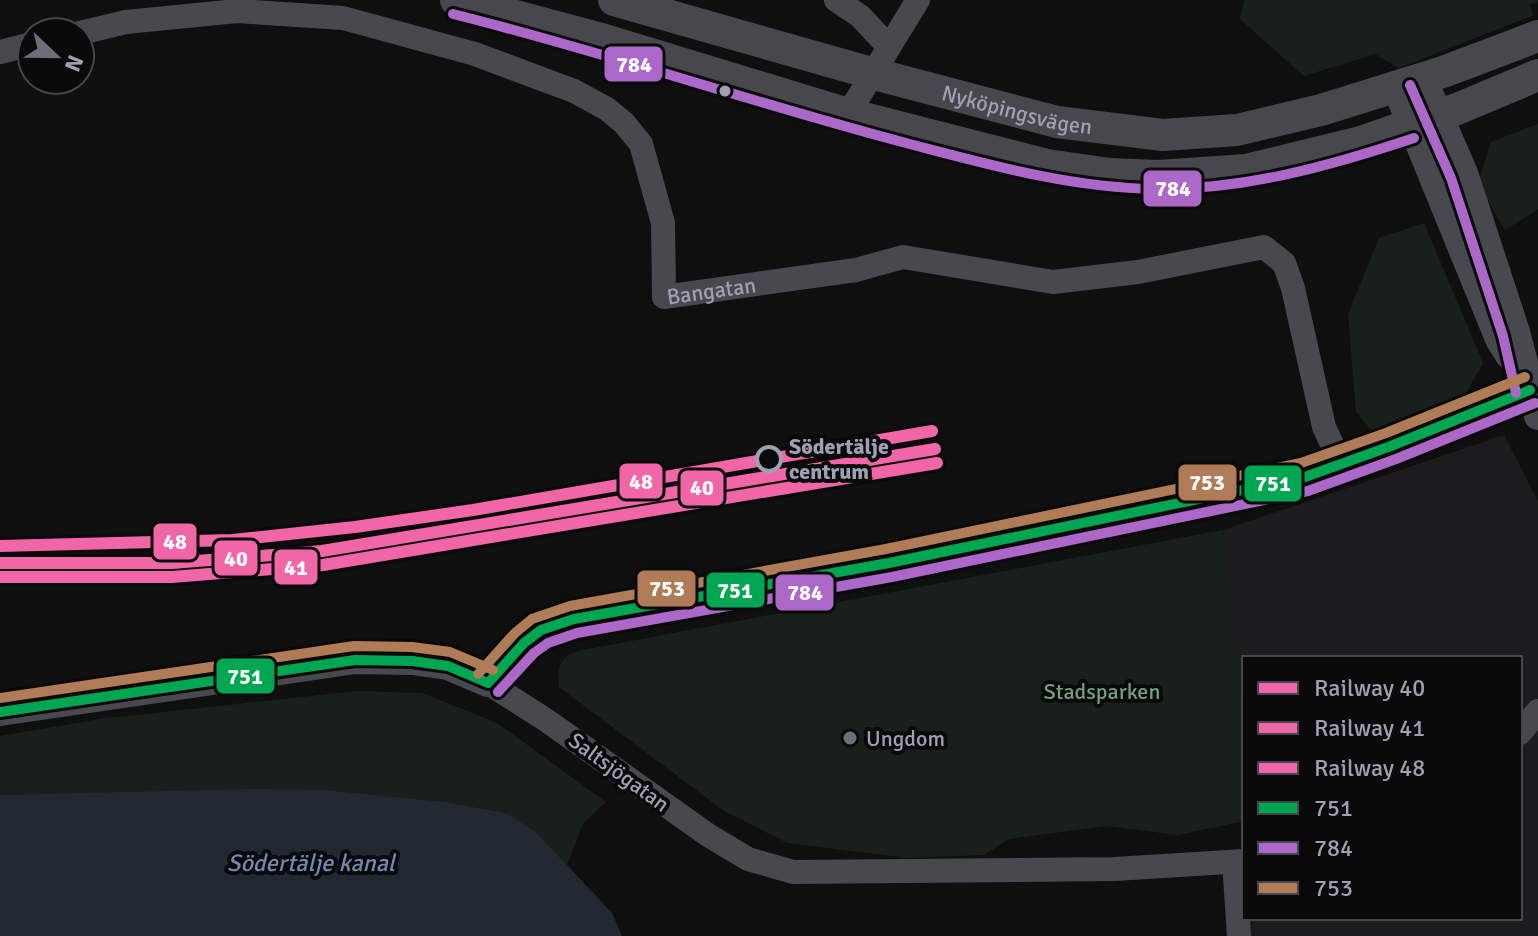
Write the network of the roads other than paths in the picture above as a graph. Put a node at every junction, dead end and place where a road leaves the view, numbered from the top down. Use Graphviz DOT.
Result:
graph roads {
  1 [pos="456,0"];
  2 [pos="614,0"];
  3 [pos="836,0"];
  4 [pos="918,0"];
  5 [pos="96,29"];
  6 [pos="1538,36"];
  7 [pos="888,46"];
  8 [pos="871,73"];
  9 [pos="1538,75"];
  10 [pos="1410,83"];
  11 [pos="848,114"];
  12 [pos="1424,120"];
  13 [pos="1535,398"];
  14 [pos="1341,464"];
  15 [pos="488,683"];
  16 [pos="1538,711"];
  17 [pos="0,712"];
  18 [pos="1522,731"];
  19 [pos="1239,862"];
  20 [pos="1239,936"];
  1 -- 11 [label="main road, Nyköpingsvägen"];
  2 -- 8 [label="main road, Nyköpingsvägen"];
  3 -- 7 [label="street"];
  4 -- 7 [label="street"];
  5 -- 14 [label="street, Bangatan"];
  6 -- 10 [label="main road, Nyköpingsvägen"];
  7 -- 8 [label="street"];
  8 -- 10 [label="main road, Nyköpingsvägen"];
  8 -- 11 [label="street"];
  9 -- 12 [label="main road, Nyköpingsvägen"];
  10 -- 12 [label="street"];
  11 -- 12 [label="main road, Nyköpingsvägen"];
  12 -- 13 [label="street"];
  13 -- 14 [label="street"];
  14 -- 15 [label="street"];
  15 -- 17 [label="street, Saltsjögatan"];
  15 -- 19 [label="street, Saltsjögatan"];
  16 -- 18 [label="street"];
  19 -- 20 [label="street"];
}
